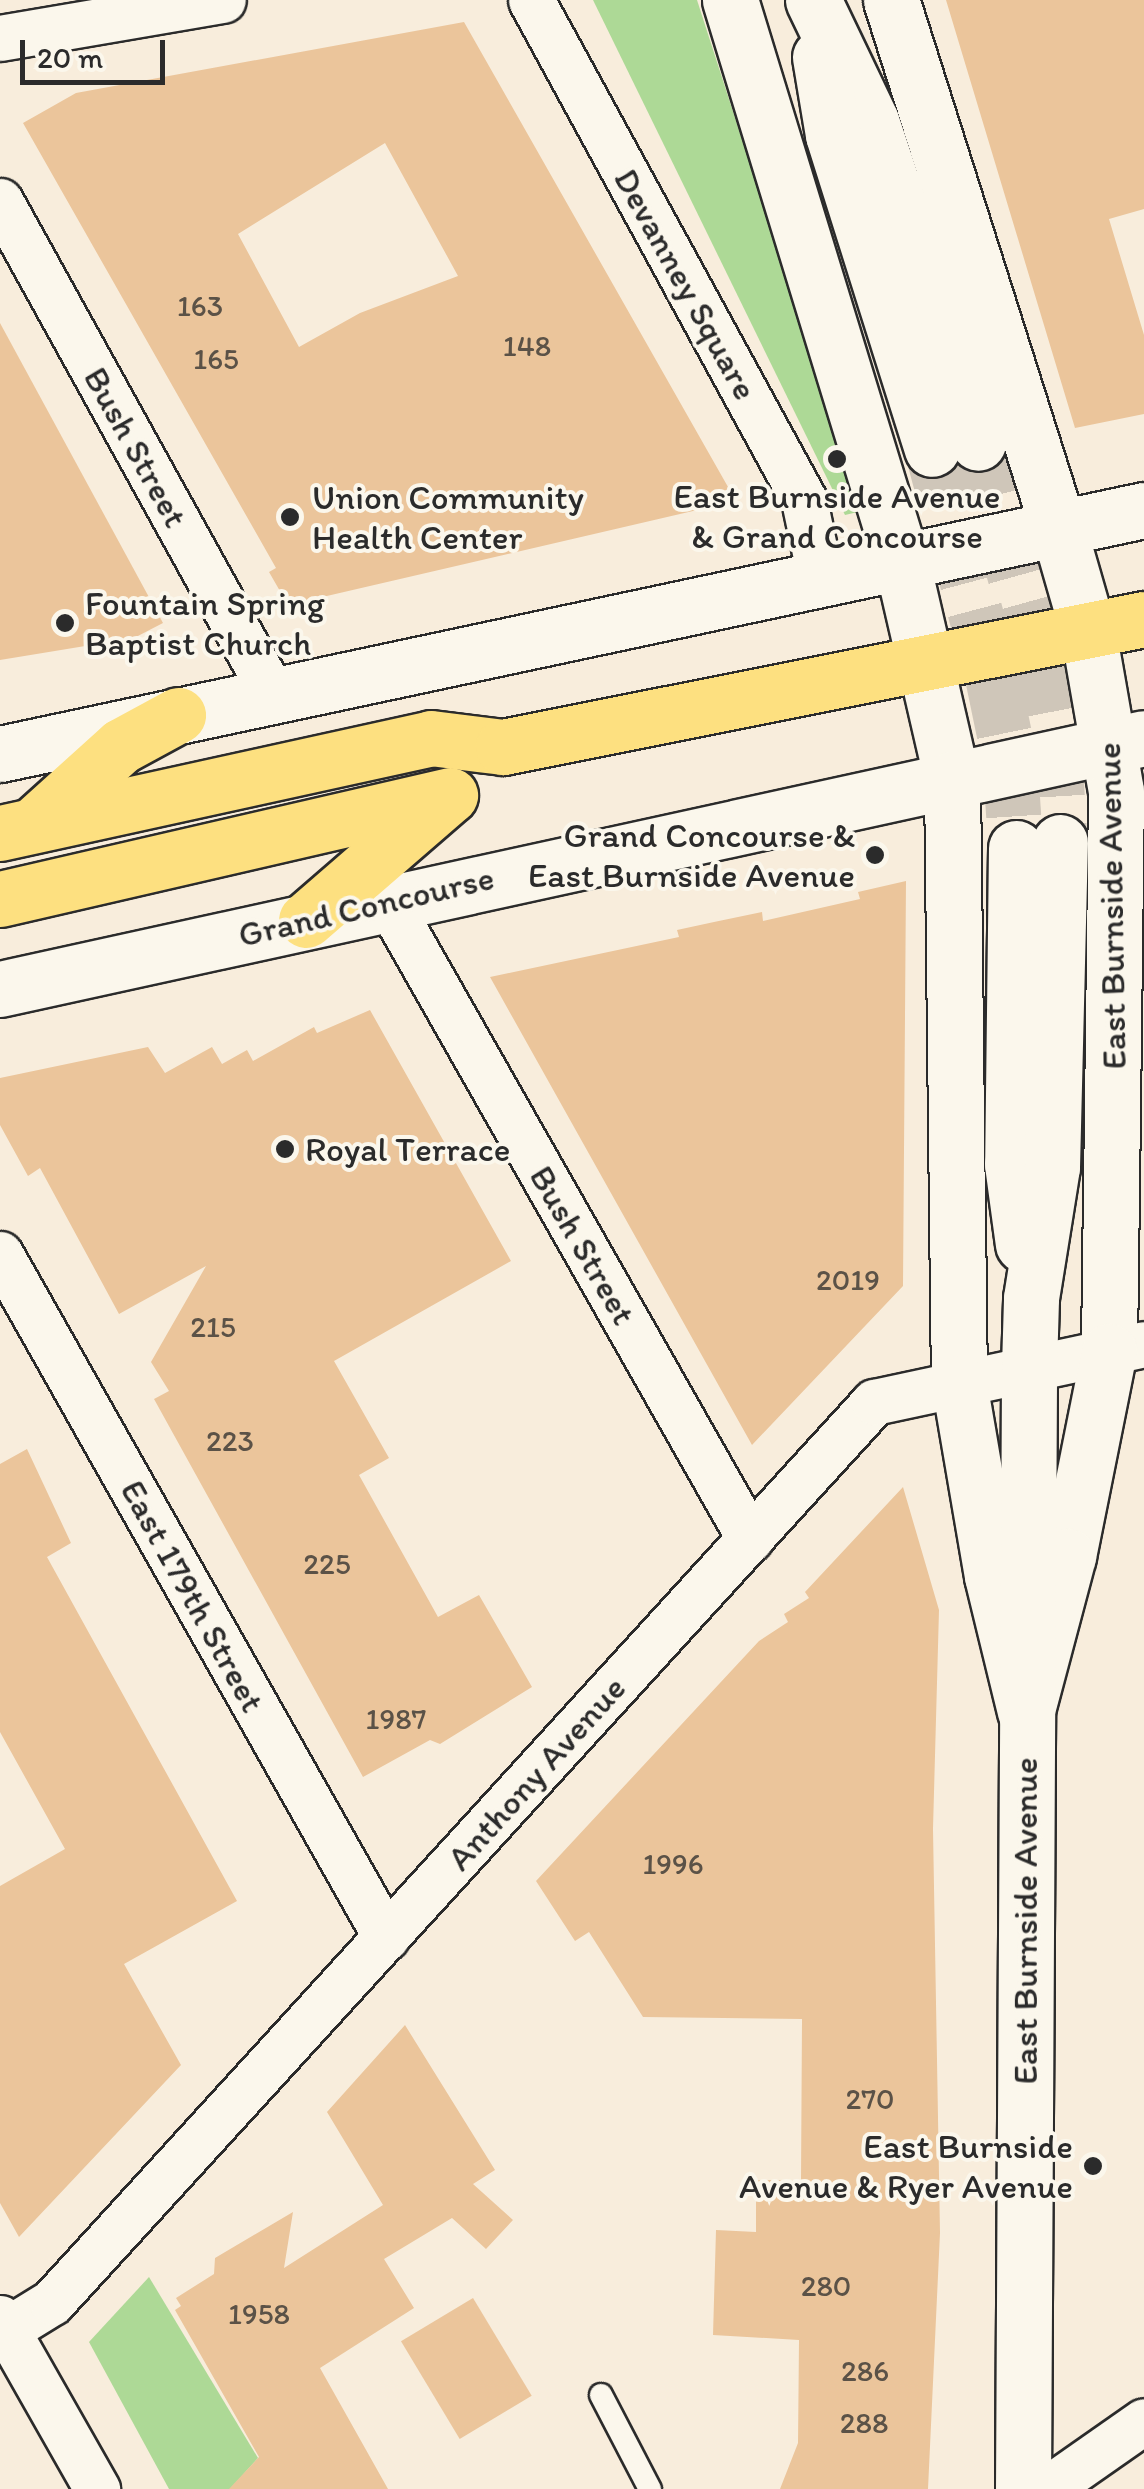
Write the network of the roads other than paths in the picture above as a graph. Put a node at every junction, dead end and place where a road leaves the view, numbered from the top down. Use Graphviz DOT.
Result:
graph roads {
  1 [pos="223,0"];
  2 [pos="531,0"];
  3 [pos="730,0"];
  4 [pos="812,0"];
  5 [pos="891,0"];
  6 [pos="0,38"];
  7 [pos="0,201"];
  8 [pos="955,446"];
  9 [pos="1144,510"];
  10 [pos="1059,530"];
  11 [pos="902,563"];
  12 [pos="820,576"];
  13 [pos="1144,619"];
  14 [pos="1088,632"];
  15 [pos="929,666"];
  16 [pos="272,693"];
  17 [pos="178,714"];
  18 [pos="1128,742"];
  19 [pos="503,746"];
  20 [pos="0,754"];
  21 [pos="952,778"];
  22 [pos="450,795"];
  23 [pos="17,829"];
  24 [pos="1038,845"];
  25 [pos="0,899"];
  26 [pos="386,900"];
  27 [pos="306,920"];
  28 [pos="0,990"];
  29 [pos="0,1254"];
  30 [pos="1126,1348"];
  31 [pos="1028,1367"];
  32 [pos="959,1383"];
  33 [pos="750,1539"];
  34 [pos="1026,1714"];
  35 [pos="386,1938"];
  36 [pos="2,2328"];
  37 [pos="601,2395"];
  38 [pos="1144,2421"];
  39 [pos="97,2489"];
  40 [pos="650,2489"];
  41 [pos="1023,2489"];
  42 [pos="1048,2489"];
  1 -- 6 [label="street"];
  2 -- 12 [label="street, Devanney Square"];
  3 -- 11 [label="main road, East Burnside Avenue"];
  4 -- 8 [label="main road"];
  5 -- 10 [label="main road, East Burnside Avenue"];
  7 -- 16 [label="street, Bush Street"];
  9 -- 10 [label="main road"];
  10 -- 11 [label="main road"];
  10 -- 14 [label="main road, East Burnside Avenue"];
  11 -- 12 [label="main road"];
  11 -- 15 [label="main road, East Burnside Avenue"];
  12 -- 16 [label="main road"];
  13 -- 14 [label="main road"];
  14 -- 15 [label="main road"];
  14 -- 18 [label="main road, East Burnside Avenue"];
  15 -- 19 [label="main road"];
  15 -- 21 [label="main road, East Burnside Avenue"];
  16 -- 17 [label="main road"];
  17 -- 20 [label="main road"];
  17 -- 23 [label="main road"];
  18 -- 21 [label="main road, Grand Concourse"];
  18 -- 30 [label="main road, East Burnside Avenue"];
  19 -- 22 [label="main road"];
  19 -- 23 [label="main road"];
  21 -- 26 [label="main road, Grand Concourse"];
  21 -- 32 [label="main road, East Burnside Avenue"];
  22 -- 25 [label="main road"];
  22 -- 27 [label="main road"];
  24 -- 31 [label="main road, East Burnside Avenue"];
  26 -- 27 [label="main road, Grand Concourse"];
  26 -- 33 [label="street, Bush Street"];
  27 -- 28 [label="main road, Grand Concourse"];
  29 -- 35 [label="street, East 179th Street"];
  30 -- 31 [label="street, Anthony Avenue"];
  30 -- 34 [label="main road, East Burnside Avenue"];
  31 -- 32 [label="street, Anthony Avenue"];
  31 -- 34 [label="main road, East Burnside Avenue"];
  32 -- 33 [label="street, Anthony Avenue"];
  32 -- 34 [label="main road, East Burnside Avenue"];
  33 -- 35 [label="street, Anthony Avenue"];
  34 -- 41 [label="main road, East Burnside Avenue"];
  35 -- 36 [label="street, Anthony Avenue"];
  36 -- 39 [label="street"];
  37 -- 40 [label="lane"];
  38 -- 42 [label="street"];
}
